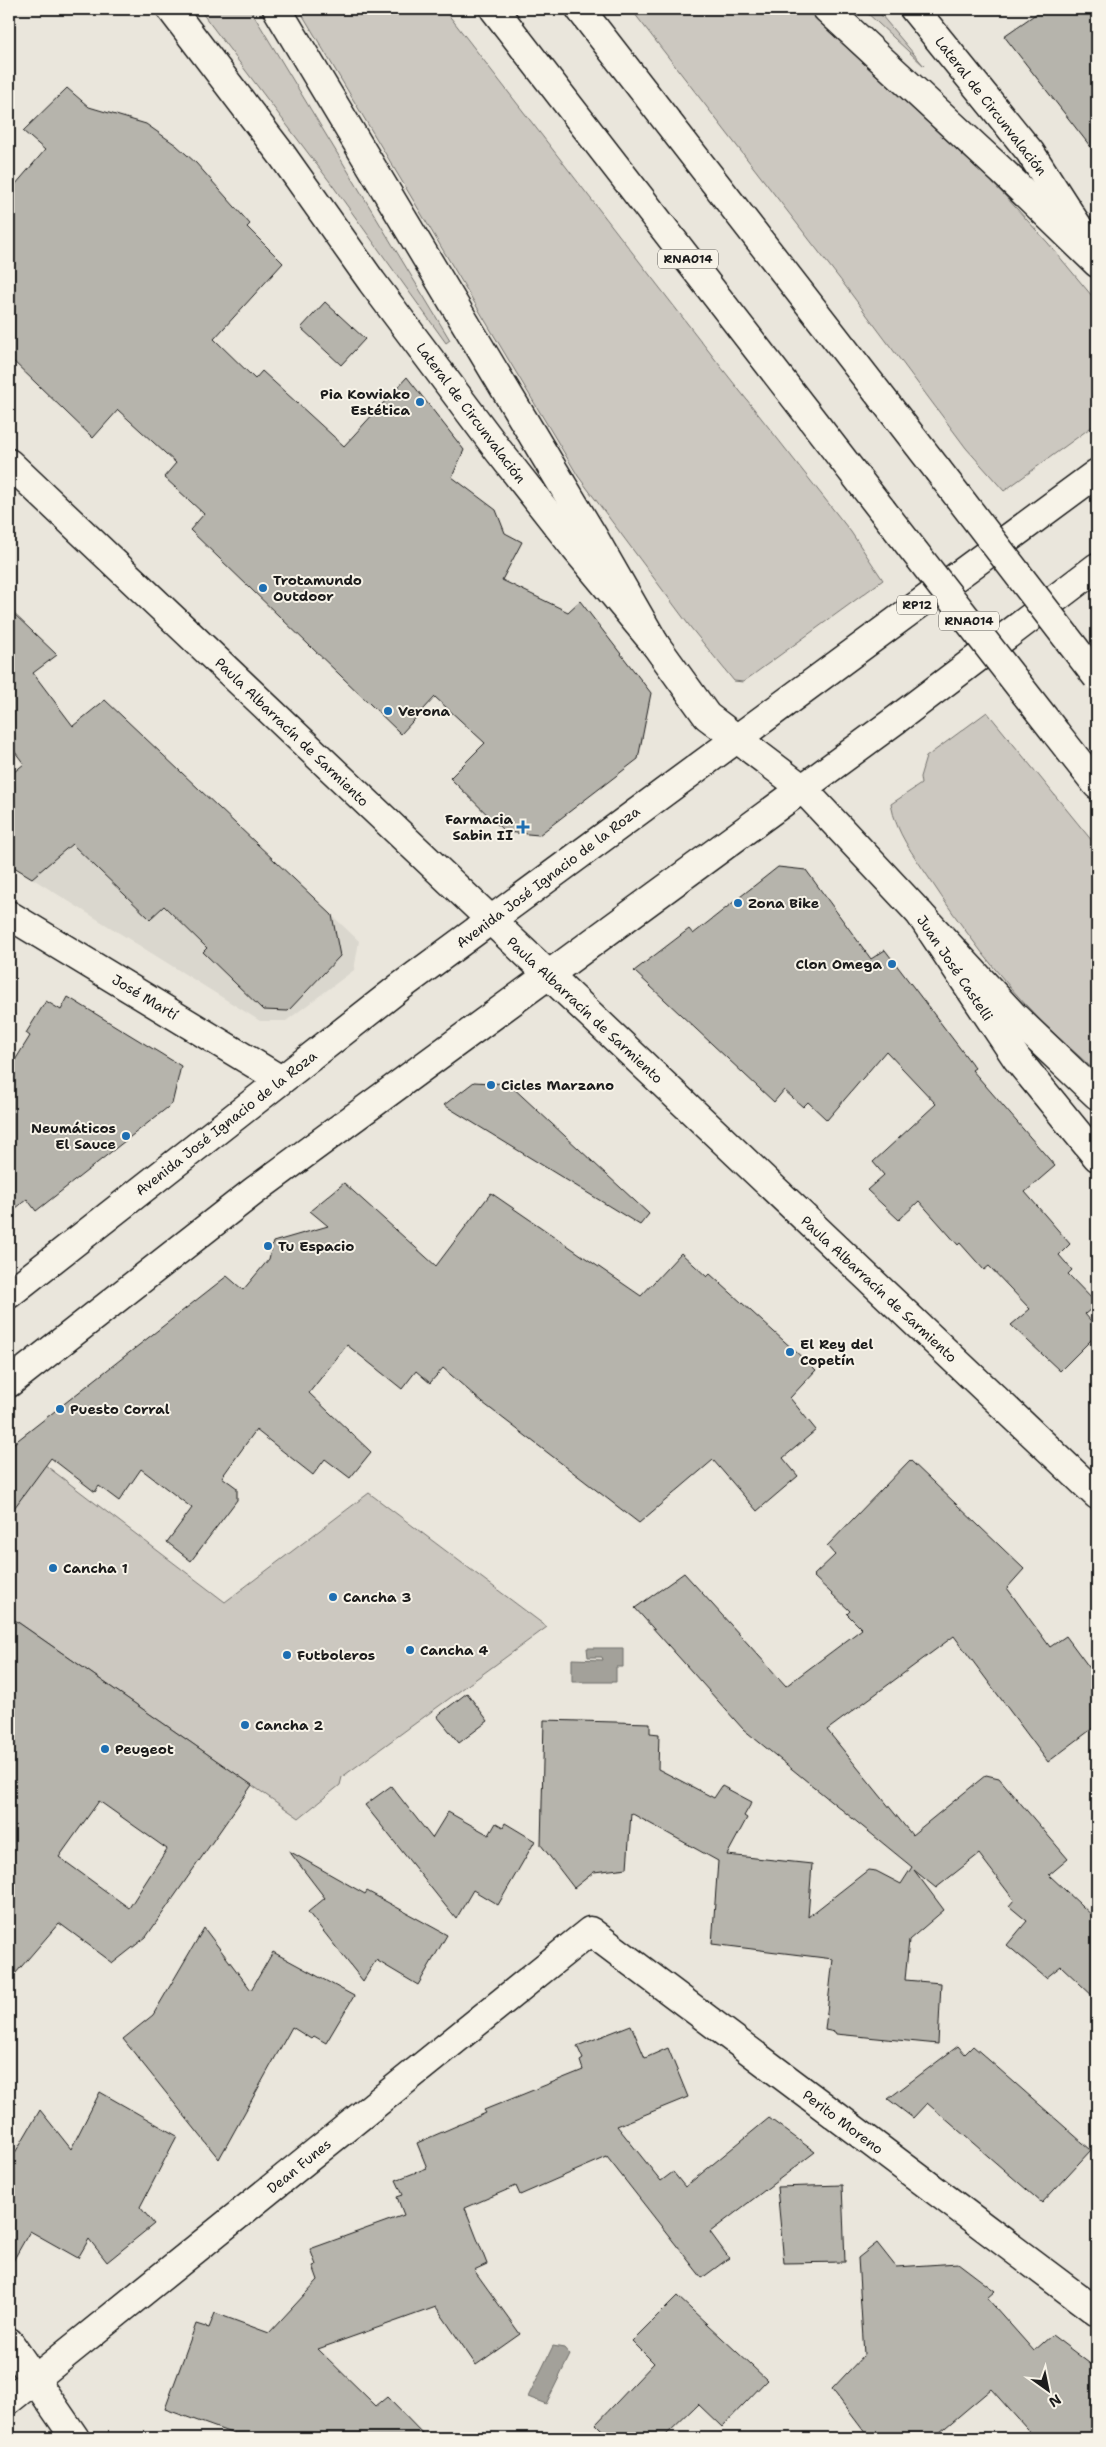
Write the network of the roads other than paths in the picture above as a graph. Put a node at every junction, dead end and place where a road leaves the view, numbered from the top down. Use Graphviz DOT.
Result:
graph roads {
  1 [pos="171,9"];
  2 [pos="277,9"];
  3 [pos="494,9"];
  4 [pos="580,9"];
  5 [pos="827,9"];
  6 [pos="914,9"];
  7 [pos="1097,256"];
  8 [pos="1097,263"];
  9 [pos="9,463"];
  10 [pos="1097,473"];
  11 [pos="1097,567"];
  12 [pos="655,644"];
  13 [pos="1097,677"];
  14 [pos="737,738"];
  15 [pos="1097,785"];
  16 [pos="802,788"];
  17 [pos="920,914"];
  18 [pos="9,915"];
  19 [pos="490,920"];
  20 [pos="548,975"];
  21 [pos="281,1080"];
  22 [pos="1097,1095"];
  23 [pos="1097,1157"];
  24 [pos="9,1294"];
  25 [pos="9,1383"];
  26 [pos="1097,1495"];
  27 [pos="590,1931"];
  28 [pos="1097,2312"];
  29 [pos="9,2342"];
  30 [pos="35,2380"];
  31 [pos="9,2400"];
  32 [pos="75,2438"];
  1 -- 12 [label="main road, Lateral de Circunvalación"];
  2 -- 12 [label="main road"];
  3 -- 15 [label="main road, RNA014, bridge"];
  4 -- 13 [label="main road, bridge"];
  5 -- 8 [label="main road"];
  6 -- 7 [label="main road, Lateral de Circunvalación"];
  9 -- 19 [label="main road, Paula Albarracín de Sarmiento"];
  10 -- 14 [label="main road, Avenida José Ignacio de la Roza / RP12"];
  11 -- 16 [label="main road"];
  12 -- 14 [label="main road, Lateral de Circunvalación"];
  14 -- 16 [label="main road, Lateral de Circunvalación"];
  14 -- 19 [label="main road, Avenida José Ignacio de la Roza"];
  16 -- 17 [label="main road, Juan José Castelli"];
  16 -- 20 [label="main road"];
  17 -- 22 [label="main road"];
  17 -- 23 [label="main road, Juan José Castelli"];
  18 -- 21 [label="main road, José Martí"];
  19 -- 20 [label="main road, Paula Albarracín de Sarmiento"];
  19 -- 21 [label="main road, Avenida José Ignacio de la Roza"];
  20 -- 25 [label="main road"];
  20 -- 26 [label="main road, Paula Albarracín de Sarmiento"];
  21 -- 24 [label="main road, Avenida José Ignacio de la Roza"];
  27 -- 28 [label="main road, Perito Moreno"];
  27 -- 30 [label="main road, Dean Funes"];
  29 -- 30 [label="main road"];
  30 -- 31 [label="main road, Dean Funes"];
  30 -- 32 [label="main road"];
}
